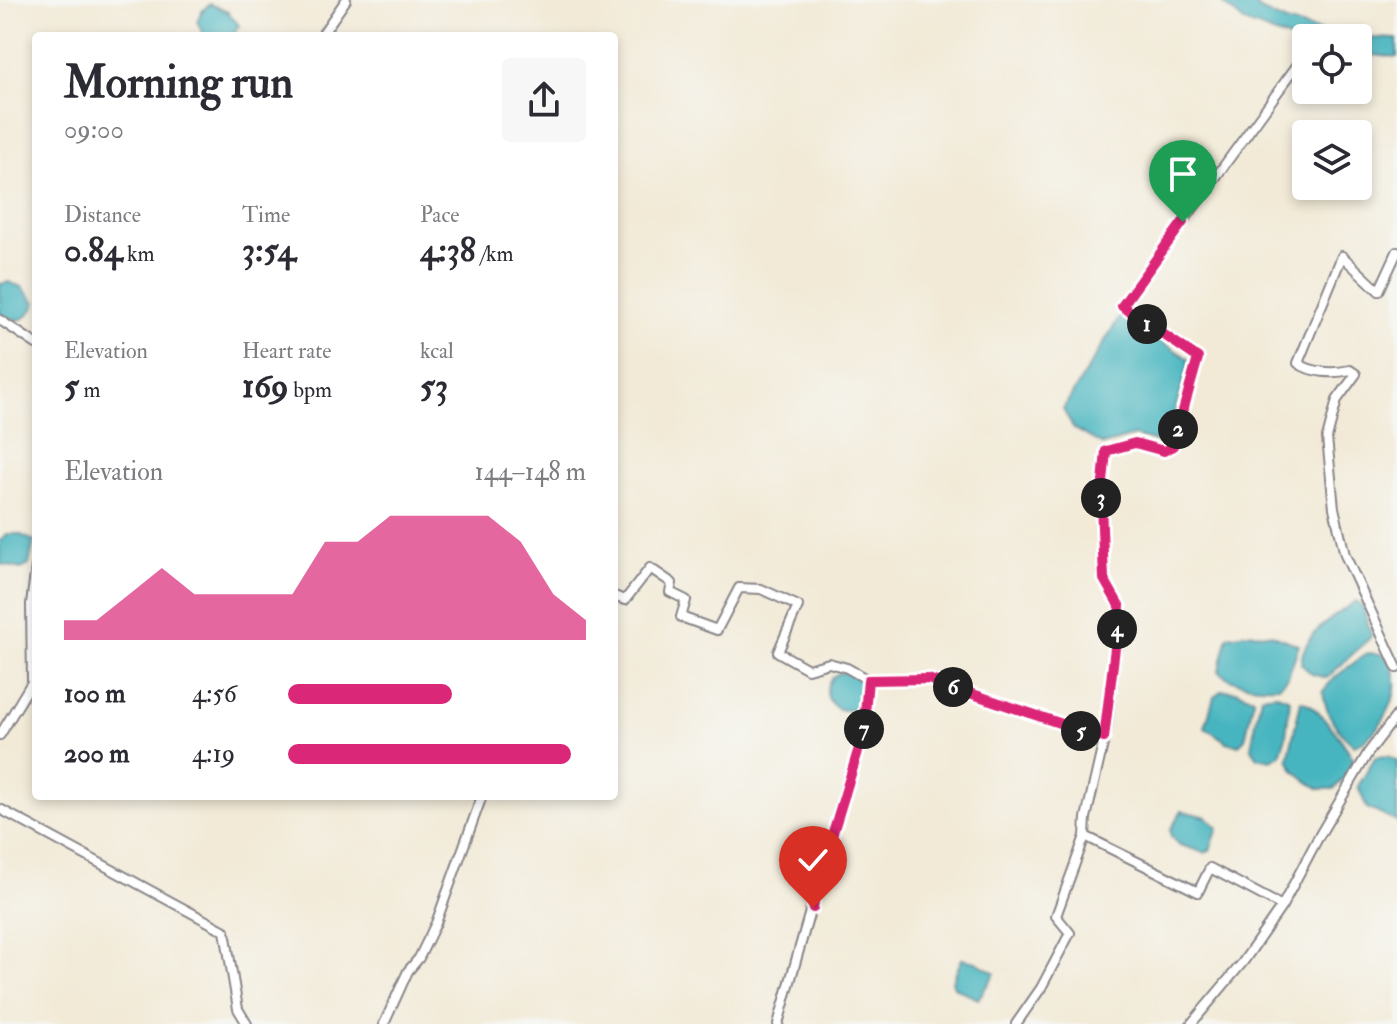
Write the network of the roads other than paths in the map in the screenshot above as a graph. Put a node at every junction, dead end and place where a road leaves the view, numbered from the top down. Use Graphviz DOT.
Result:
graph roads {
  1 [pos="346,0"];
  2 [pos="324,32"];
  3 [pos="1292,72"];
  4 [pos="1397,252"];
  5 [pos="0,320"];
  6 [pos="32,341"];
  7 [pos="32,596"];
  8 [pos="618,597"];
  9 [pos="1397,668"];
  10 [pos="868,680"];
  11 [pos="32,682"];
  12 [pos="32,682"];
  13 [pos="1397,715"];
  14 [pos="0,735"];
  15 [pos="1104,738"];
  16 [pos="481,800"];
  17 [pos="0,809"];
  18 [pos="1085,836"];
  19 [pos="1282,906"];
  20 [pos="247,1024"];
  21 [pos="384,1024"];
  22 [pos="778,1024"];
  23 [pos="1016,1024"];
  24 [pos="1191,1024"];
  1 -- 2 [label="street"];
  3 -- 15 [label="street"];
  4 -- 9 [label="street"];
  5 -- 6 [label="street"];
  7 -- 12 [label="street"];
  8 -- 10 [label="street"];
  10 -- 15 [label="street"];
  10 -- 22 [label="street"];
  11 -- 14 [label="street"];
  13 -- 19 [label="street"];
  15 -- 18 [label="street"];
  16 -- 21 [label="street"];
  17 -- 20 [label="street"];
  18 -- 19 [label="street"];
  18 -- 23 [label="street"];
  19 -- 24 [label="street"];
}
